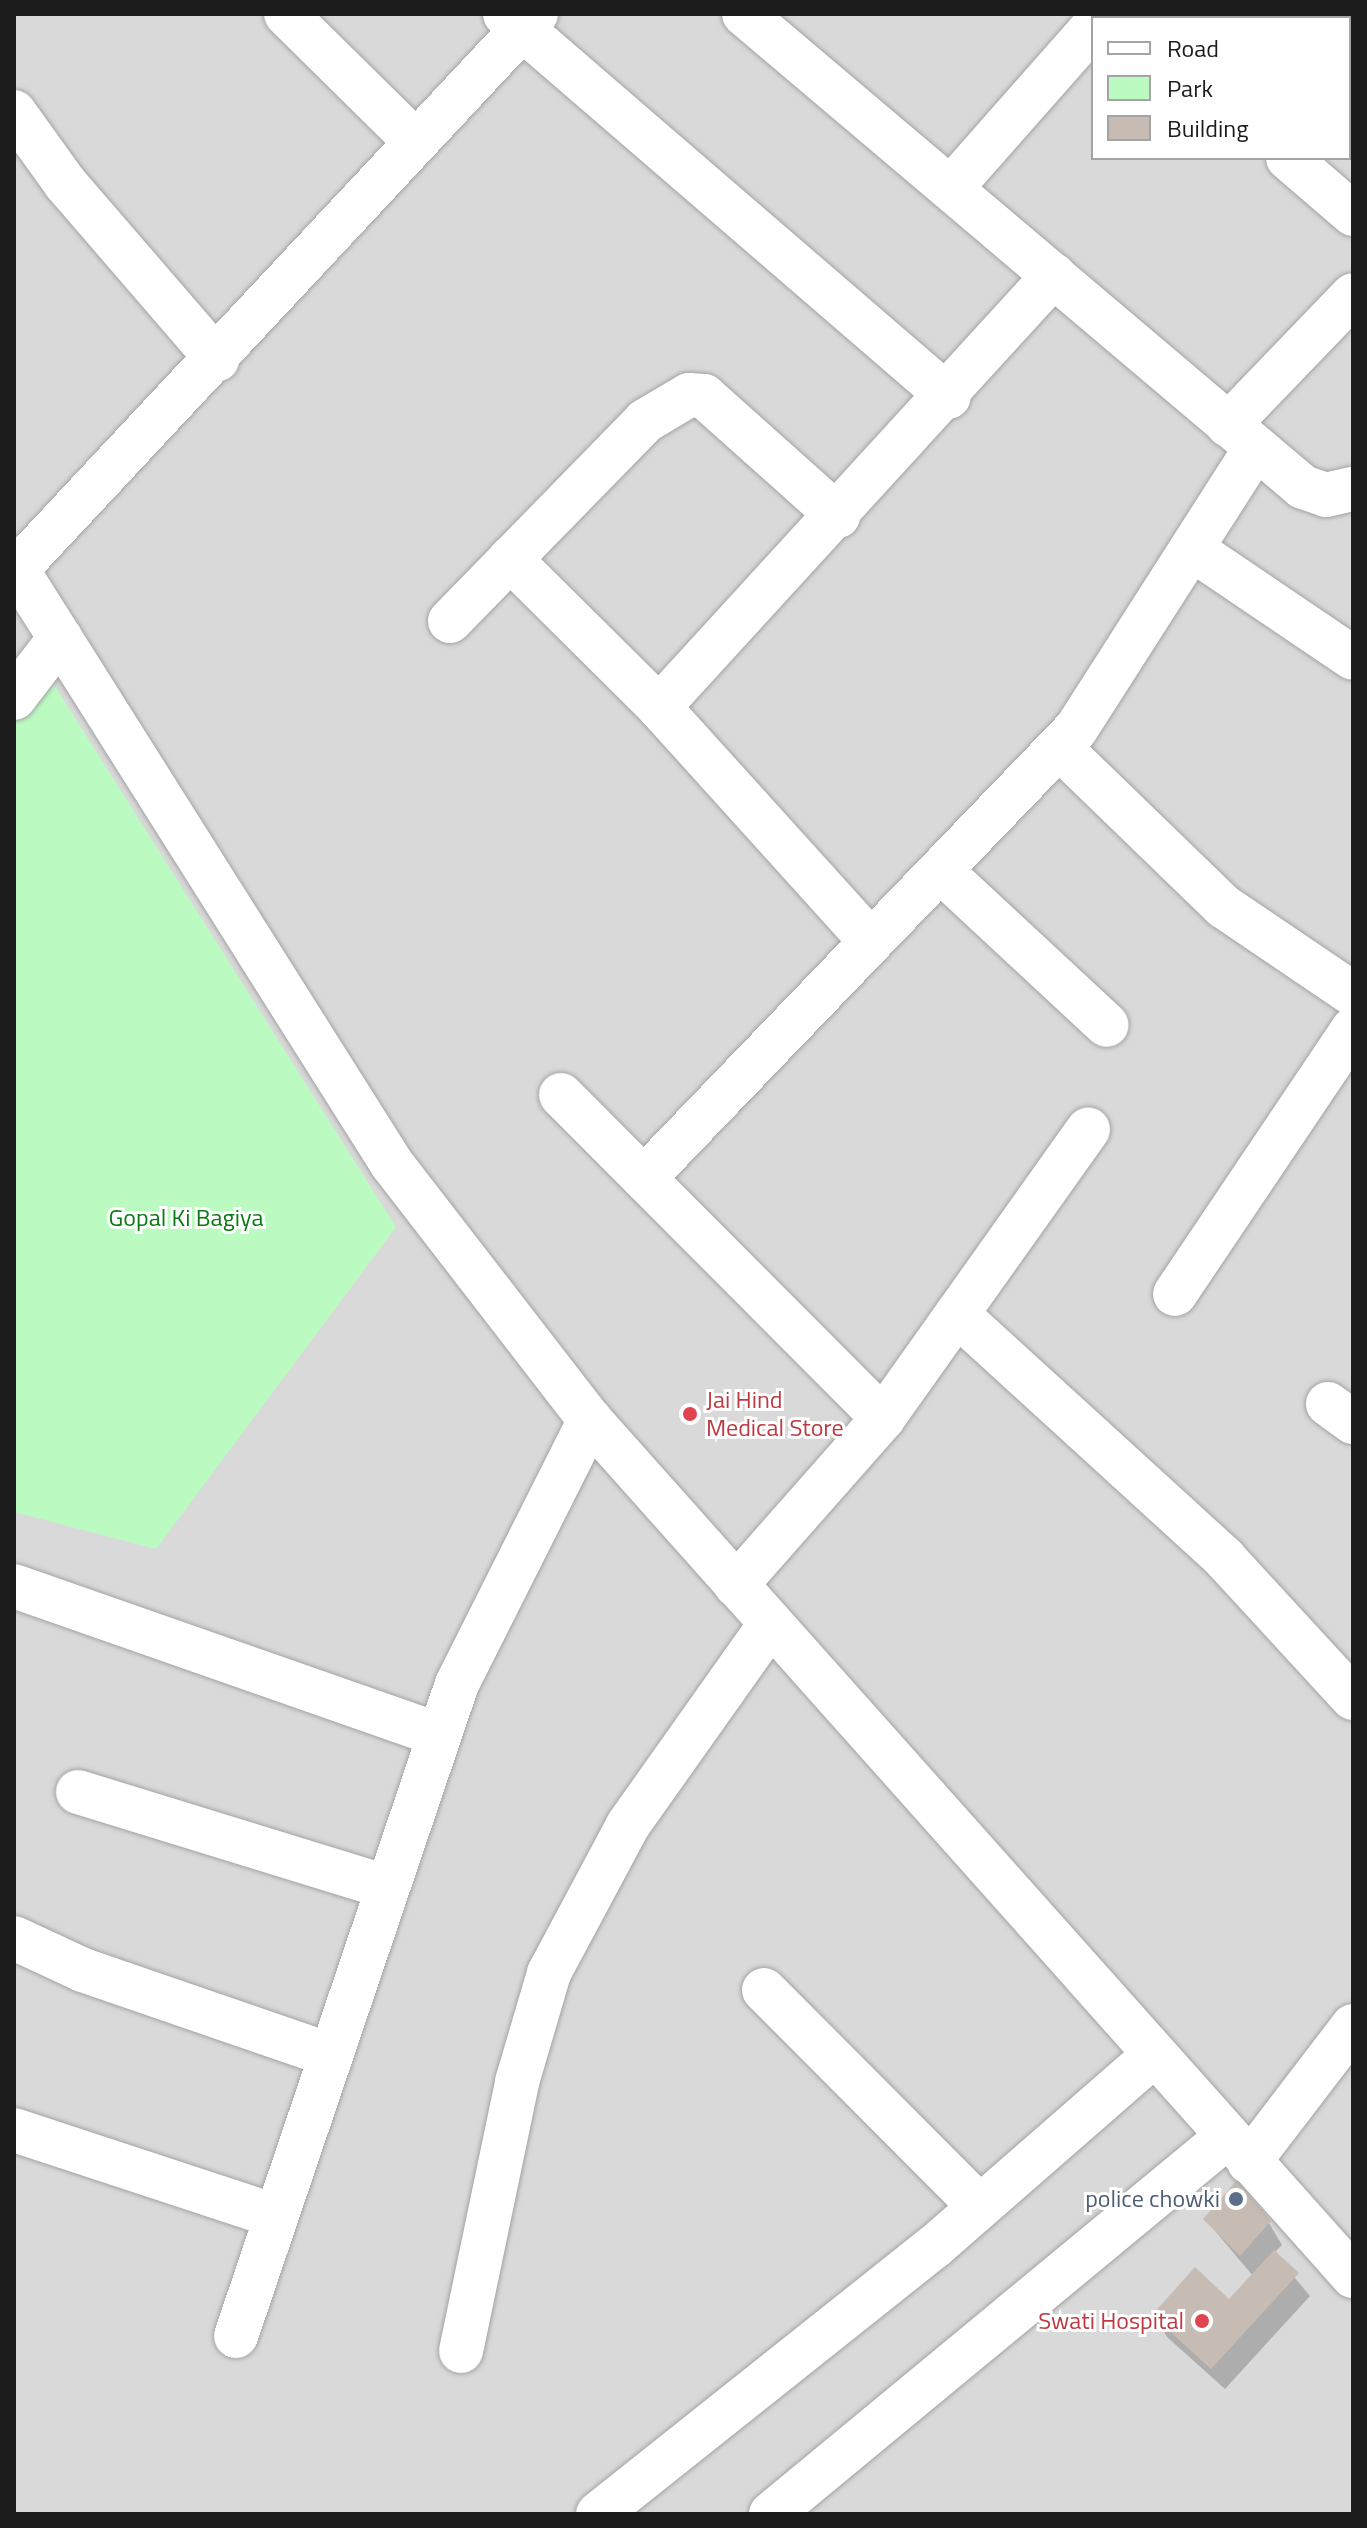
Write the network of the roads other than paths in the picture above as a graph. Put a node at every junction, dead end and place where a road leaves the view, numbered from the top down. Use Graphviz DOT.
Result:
graph roads {
  1 [pos="286,14"];
  2 [pos="744,14"];
  3 [pos="521,19"];
  4 [pos="1091,29"];
  5 [pos="14,112"];
  6 [pos="416,142"];
  7 [pos="1290,160"];
  8 [pos="952,187"];
  9 [pos="1353,214"];
  10 [pos="1054,275"];
  11 [pos="1353,295"];
  12 [pos="217,359"];
  13 [pos="949,397"];
  14 [pos="1242,436"];
  15 [pos="1353,489"];
  16 [pos="838,516"];
  17 [pos="1192,549"];
  18 [pos="510,559"];
  19 [pos="16,567"];
  20 [pos="450,621"];
  21 [pos="60,638"];
  22 [pos="1353,658"];
  23 [pos="14,698"];
  24 [pos="659,707"];
  25 [pos="1060,748"];
  26 [pos="941,871"];
  27 [pos="871,942"];
  28 [pos="1353,994"];
  29 [pos="1107,1025"];
  30 [pos="1353,1029"];
  31 [pos="561,1095"];
  32 [pos="1088,1130"];
  33 [pos="644,1178"];
  34 [pos="1175,1294"];
  35 [pos="957,1314"];
  36 [pos="883,1418"];
  37 [pos="590,1420"];
  38 [pos="736,1585"];
  39 [pos="14,1586"];
  40 [pos="771,1623"];
  41 [pos="1353,1698"];
  42 [pos="439,1735"];
  43 [pos="78,1792"];
  44 [pos="387,1887"];
  45 [pos="14,1938"];
  46 [pos="764,1990"];
  47 [pos="1353,2026"];
  48 [pos="330,2055"];
  49 [pos="1154,2055"];
  50 [pos="14,2130"];
  51 [pos="1238,2150"];
  52 [pos="980,2207"];
  53 [pos="276,2216"];
  54 [pos="1353,2276"];
  55 [pos="236,2336"];
  56 [pos="461,2351"];
  57 [pos="598,2514"];
  58 [pos="771,2514"];
  1 -- 6 [label="street"];
  2 -- 8 [label="street"];
  3 -- 6 [label="street"];
  3 -- 13 [label="street"];
  4 -- 8 [label="street"];
  5 -- 12 [label="street"];
  6 -- 12 [label="street"];
  7 -- 9 [label="street"];
  8 -- 10 [label="street"];
  10 -- 13 [label="street"];
  10 -- 14 [label="street"];
  11 -- 14 [label="street"];
  12 -- 19 [label="street"];
  13 -- 16 [label="street"];
  14 -- 15 [label="street"];
  14 -- 17 [label="street"];
  16 -- 18 [label="street"];
  16 -- 24 [label="street"];
  17 -- 22 [label="street"];
  17 -- 25 [label="street"];
  18 -- 20 [label="street"];
  18 -- 24 [label="street"];
  19 -- 21 [label="street"];
  21 -- 23 [label="street"];
  21 -- 37 [label="street"];
  24 -- 27 [label="street"];
  25 -- 26 [label="street"];
  25 -- 28 [label="street"];
  26 -- 27 [label="street"];
  26 -- 29 [label="street"];
  27 -- 33 [label="street"];
  30 -- 34 [label="street"];
  31 -- 33 [label="street"];
  32 -- 35 [label="street"];
  33 -- 36 [label="street"];
  35 -- 36 [label="street"];
  35 -- 41 [label="street"];
  36 -- 38 [label="street"];
  37 -- 38 [label="street"];
  37 -- 42 [label="street"];
  38 -- 40 [label="street"];
  39 -- 42 [label="street"];
  40 -- 49 [label="street"];
  40 -- 56 [label="street"];
  42 -- 44 [label="street"];
  43 -- 44 [label="street"];
  44 -- 48 [label="street"];
  45 -- 48 [label="street"];
  46 -- 52 [label="street"];
  47 -- 51 [label="street"];
  48 -- 53 [label="street"];
  49 -- 51 [label="street"];
  49 -- 52 [label="street"];
  50 -- 53 [label="street"];
  51 -- 54 [label="street"];
  51 -- 58 [label="street"];
  52 -- 57 [label="street"];
  53 -- 55 [label="street"];
}
